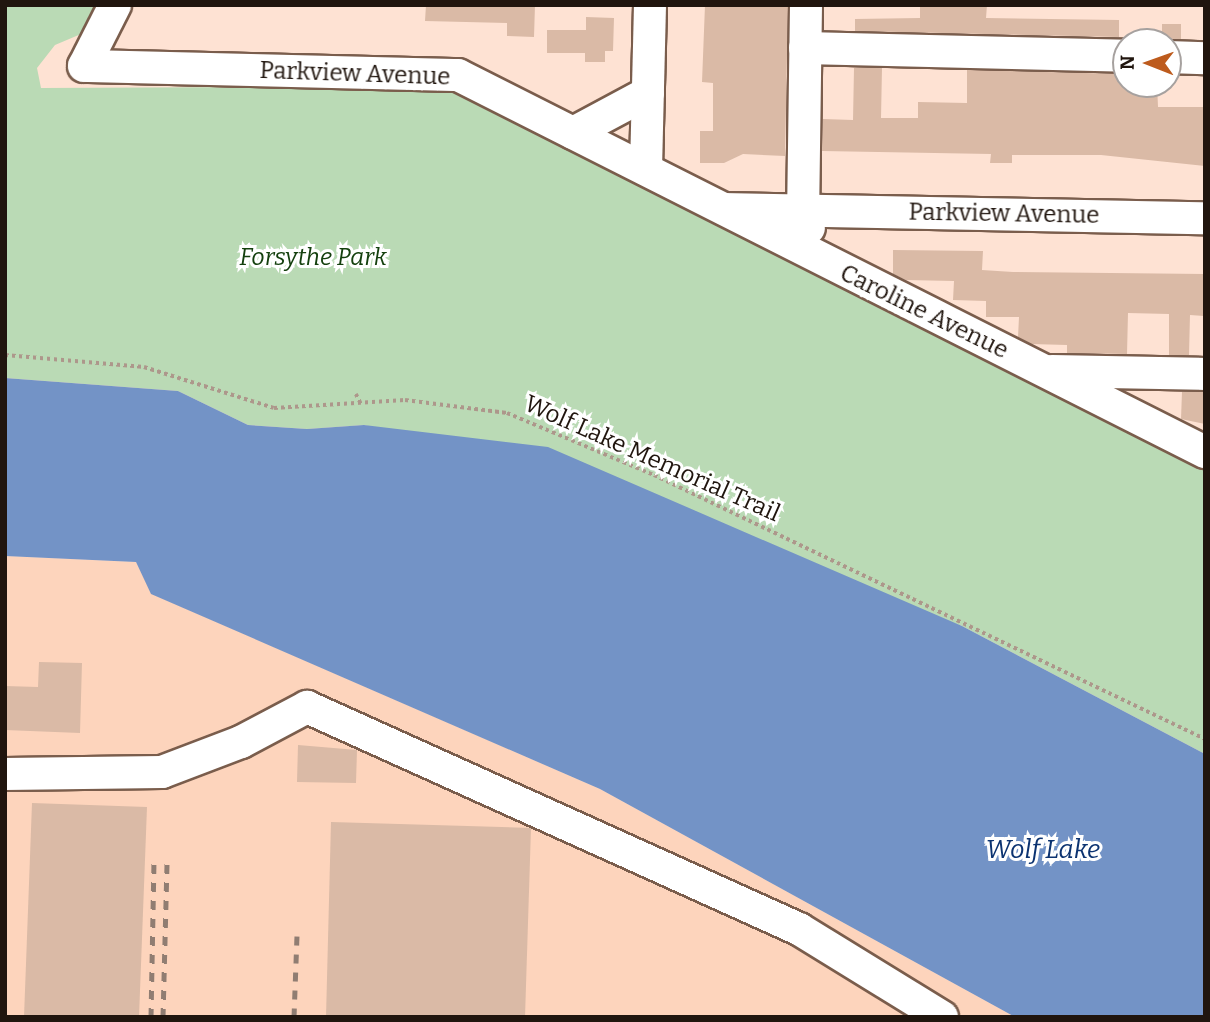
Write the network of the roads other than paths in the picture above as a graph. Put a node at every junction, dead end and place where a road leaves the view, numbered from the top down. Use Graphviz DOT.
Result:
graph roads {
  1 [pos="115,5"];
  2 [pos="650,5"];
  3 [pos="806,5"];
  4 [pos="805,48"];
  5 [pos="1112,56"];
  6 [pos="1182,57"];
  7 [pos="1205,58"];
  8 [pos="648,93"];
  9 [pos="573,133"];
  10 [pos="646,169"];
  11 [pos="720,208"];
  12 [pos="803,210"];
  13 [pos="1205,218"];
  14 [pos="802,252"];
  15 [pos="1045,371"];
  16 [pos="1205,374"];
  17 [pos="1205,452"];
  18 [pos="5,774"];
  19 [pos="943,1017"];
  1 -- 9 [label="street, Parkview Avenue"];
  2 -- 8 [label="street"];
  3 -- 4 [label="street"];
  4 -- 5 [label="street"];
  4 -- 12 [label="street"];
  6 -- 7 [label="street"];
  8 -- 9 [label="street"];
  8 -- 10 [label="street"];
  9 -- 10 [label="street, Parkview Avenue"];
  10 -- 11 [label="street, Caroline Avenue"];
  11 -- 12 [label="street, Parkview Avenue"];
  11 -- 14 [label="street, Caroline Avenue"];
  12 -- 13 [label="street, Parkview Avenue"];
  12 -- 14 [label="street"];
  14 -- 15 [label="street, Caroline Avenue"];
  15 -- 16 [label="street"];
  15 -- 17 [label="street, Caroline Avenue"];
  18 -- 19 [label="street"];
}
